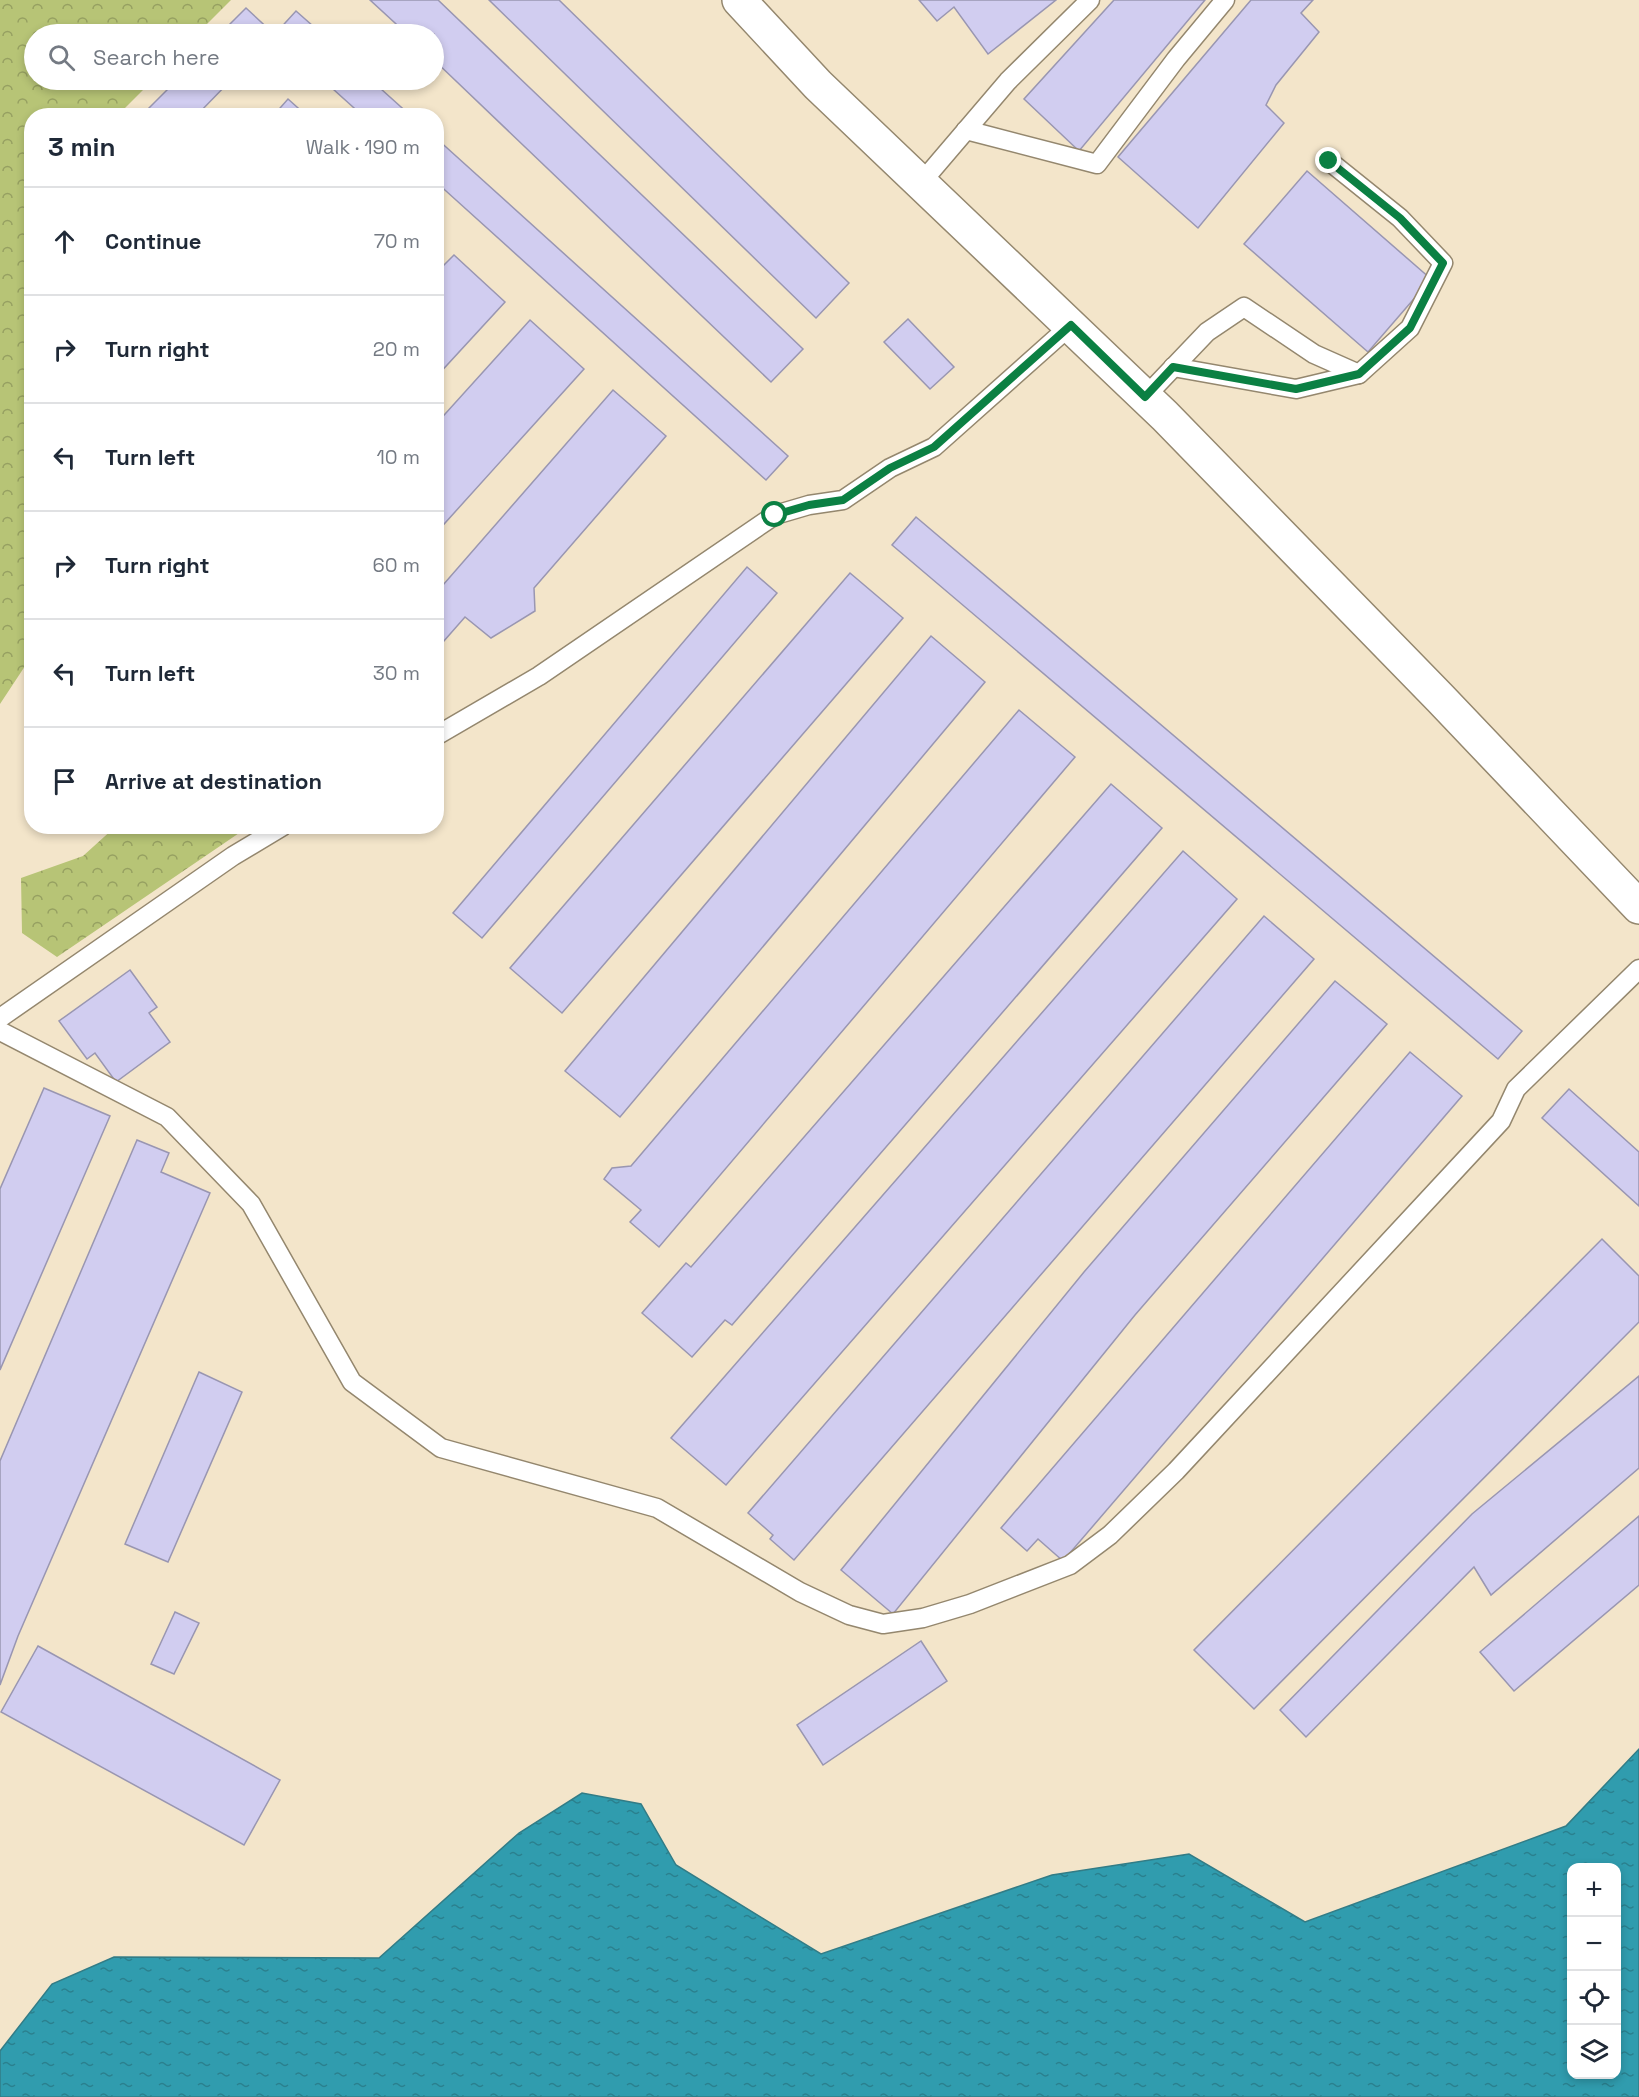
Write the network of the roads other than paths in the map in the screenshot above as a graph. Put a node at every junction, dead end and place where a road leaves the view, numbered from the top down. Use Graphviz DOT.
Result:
graph roads {
  1 [pos="739,0"];
  2 [pos="1090,0"];
  3 [pos="1225,0"];
  4 [pos="966,130"];
  5 [pos="1329,161"];
  6 [pos="921,183"];
  7 [pos="1071,325"];
  8 [pos="1173,367"];
  9 [pos="1359,374"];
  10 [pos="1145,397"];
  11 [pos="444,731"];
  12 [pos="269,834"];
  13 [pos="1639,907"];
  14 [pos="1639,969"];
  15 [pos="0,1018"];
  16 [pos="0,1031"];
  1 -- 6 [label="street"];
  2 -- 4 [label="lane"];
  3 -- 4 [label="lane"];
  4 -- 6 [label="lane"];
  5 -- 9 [label="lane"];
  6 -- 7 [label="street"];
  7 -- 10 [label="street"];
  7 -- 11 [label="lane"];
  8 -- 9 [label="lane"];
  8 -- 9 [label="lane"];
  8 -- 10 [label="lane"];
  10 -- 13 [label="street"];
  12 -- 15 [label="lane"];
  14 -- 16 [label="lane"];
}
